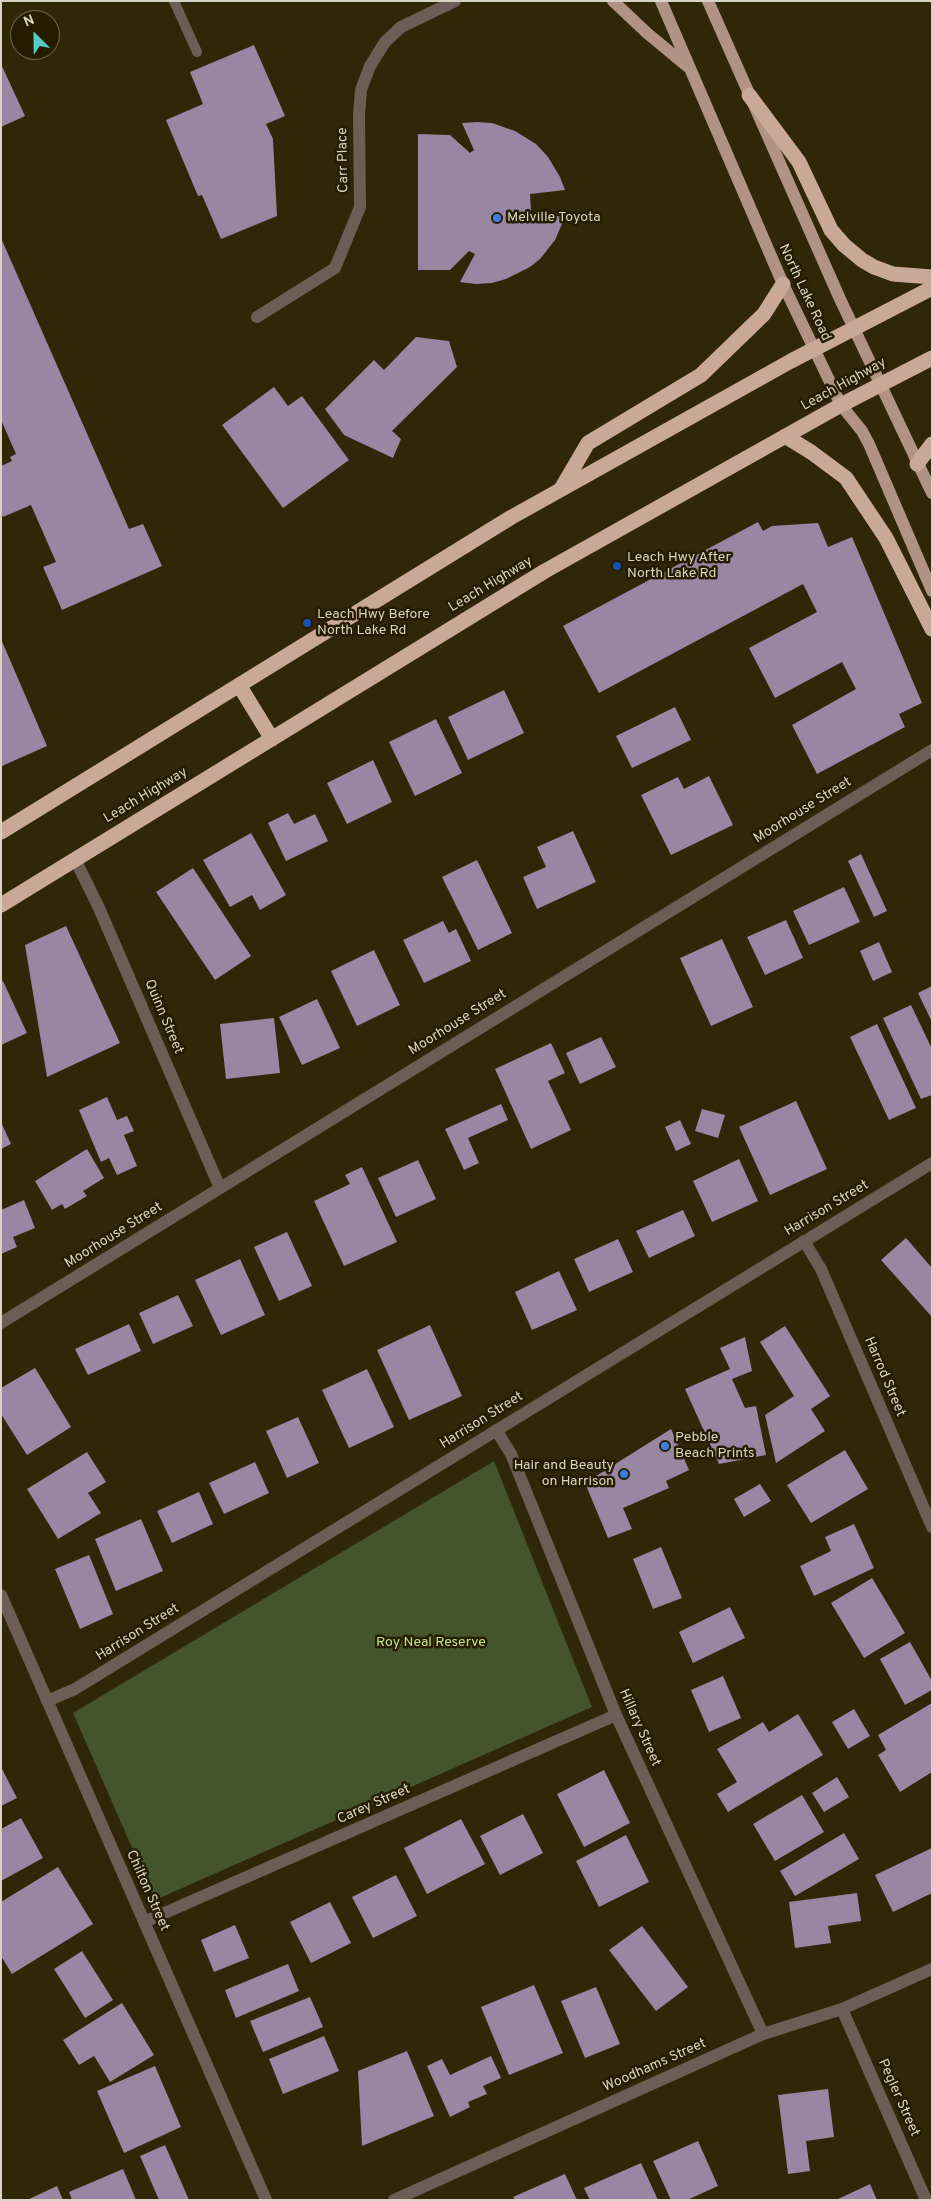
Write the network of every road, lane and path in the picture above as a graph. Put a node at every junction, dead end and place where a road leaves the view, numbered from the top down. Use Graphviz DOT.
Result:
graph roads {
  1 [pos="174,1"];
  2 [pos="455,1"];
  3 [pos="613,1"];
  4 [pos="661,1"];
  5 [pos="708,1"];
  6 [pos="197,52"];
  7 [pos="690,68"];
  8 [pos="749,95"];
  9 [pos="932,277"];
  10 [pos="783,284"];
  11 [pos="932,288"];
  12 [pos="257,317"];
  13 [pos="854,327"];
  14 [pos="814,348"];
  15 [pos="932,358"];
  16 [pos="880,384"];
  17 [pos="841,405"];
  18 [pos="786,436"];
  19 [pos="932,444"];
  20 [pos="918,464"];
  21 [pos="561,489"];
  22 [pos="932,493"];
  23 [pos="932,591"];
  24 [pos="932,629"];
  25 [pos="239,685"];
  26 [pos="272,739"];
  27 [pos="932,750"];
  28 [pos="1,832"];
  29 [pos="75,859"];
  30 [pos="1,904"];
  31 [pos="932,1163"];
  32 [pos="220,1188"];
  33 [pos="804,1241"];
  34 [pos="1,1323"];
  35 [pos="496,1430"];
  36 [pos="932,1527"];
  37 [pos="1,1595"];
  38 [pos="47,1701"];
  39 [pos="616,1715"];
  40 [pos="144,1922"];
  41 [pos="932,1969"];
  42 [pos="842,2009"];
  43 [pos="763,2034"];
  44 [pos="266,2200"];
  45 [pos="394,2200"];
  46 [pos="926,2200"];
  1 -- 6 [label="lane"];
  2 -- 12 [label="street, Carr Place"];
  3 -- 7 [label="main road"];
  4 -- 7 [label="main road, North Lake Road"];
  5 -- 8 [label="main road"];
  7 -- 10 [label="main road, North Lake Road"];
  8 -- 9 [label="highway"];
  8 -- 13 [label="main road"];
  10 -- 14 [label="main road, North Lake Road"];
  10 -- 21 [label="highway"];
  11 -- 13 [label="highway"];
  13 -- 14 [label="highway"];
  13 -- 16 [label="main road"];
  14 -- 17 [label="main road, North Lake Road"];
  14 -- 21 [label="highway"];
  15 -- 16 [label="highway, Leach Highway"];
  16 -- 17 [label="highway, Leach Highway"];
  16 -- 20 [label="main road"];
  17 -- 18 [label="highway, Leach Highway"];
  17 -- 23 [label="main road, North Lake Road"];
  18 -- 24 [label="highway"];
  18 -- 26 [label="highway, Leach Highway"];
  19 -- 20 [label="highway"];
  20 -- 22 [label="main road"];
  21 -- 25 [label="highway"];
  25 -- 26 [label="highway"];
  25 -- 28 [label="highway"];
  26 -- 29 [label="highway, Leach Highway"];
  27 -- 32 [label="street, Moorhouse Street"];
  29 -- 30 [label="highway, Leach Highway"];
  29 -- 32 [label="street, Quinn Street"];
  31 -- 33 [label="street, Harrison Street"];
  32 -- 34 [label="street, Moorhouse Street"];
  33 -- 35 [label="street, Harrison Street"];
  33 -- 36 [label="street, Harrod Street"];
  35 -- 38 [label="street, Harrison Street"];
  35 -- 39 [label="street, Hillary Street"];
  37 -- 38 [label="street, Chilton Street"];
  38 -- 40 [label="street, Chilton Street"];
  39 -- 40 [label="street, Carey Street"];
  39 -- 43 [label="street, Hillary Street"];
  40 -- 44 [label="street, Chilton Street"];
  41 -- 42 [label="street, Woodhams Street"];
  42 -- 43 [label="street, Woodhams Street"];
  42 -- 46 [label="street, Pegler Street"];
  43 -- 45 [label="street, Woodhams Street"];
}
